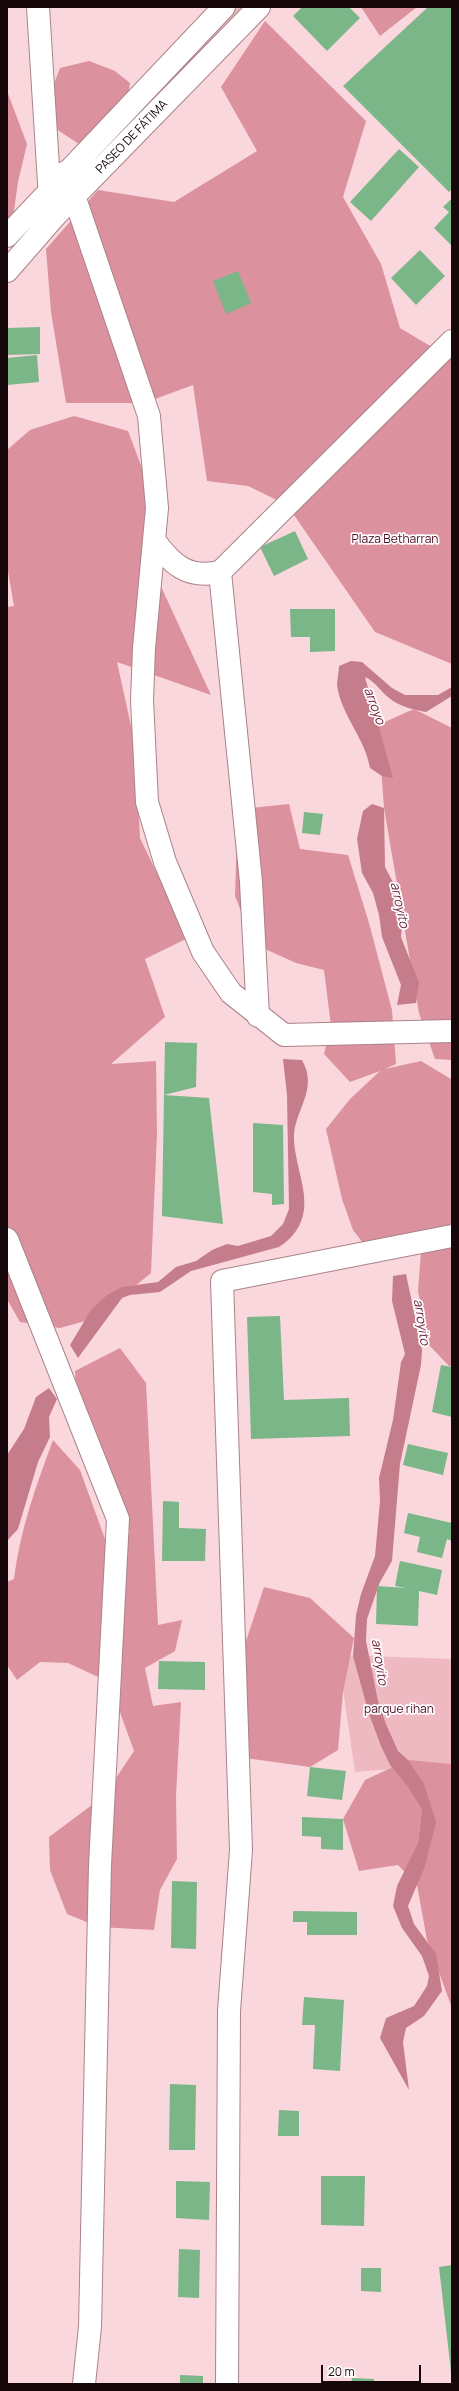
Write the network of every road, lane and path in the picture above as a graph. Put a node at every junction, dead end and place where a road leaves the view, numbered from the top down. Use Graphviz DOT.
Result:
graph roads {
  1 [pos="38,7"];
  2 [pos="224,7"];
  3 [pos="259,7"];
  4 [pos="66,172"];
  5 [pos="48,191"];
  6 [pos="74,196"];
  7 [pos="54,217"];
  8 [pos="7,236"];
  9 [pos="7,271"];
  10 [pos="452,340"];
  11 [pos="154,540"];
  12 [pos="220,572"];
  13 [pos="258,1016"];
  14 [pos="452,1032"];
  15 [pos="452,1236"];
  16 [pos="7,1239"];
  17 [pos="84,2384"];
  18 [pos="227,2384"];
  1 -- 5 [label="street"];
  2 -- 4 [label="street, PASEO DE FÁTIMA"];
  3 -- 6 [label="street, PASEO DE FÁTIMA"];
  4 -- 5 [label="street, PASEO DE FÁTIMA"];
  4 -- 6 [label="street"];
  5 -- 7 [label="street"];
  5 -- 8 [label="street, PASEO DE FÁTIMA"];
  6 -- 7 [label="street, PASEO DE FÁTIMA"];
  6 -- 11 [label="street"];
  7 -- 9 [label="street, PASEO DE FÁTIMA"];
  10 -- 12 [label="street"];
  11 -- 12 [label="street"];
  11 -- 13 [label="street"];
  12 -- 13 [label="street"];
  13 -- 14 [label="street"];
  15 -- 18 [label="street"];
  16 -- 17 [label="street"];
}
